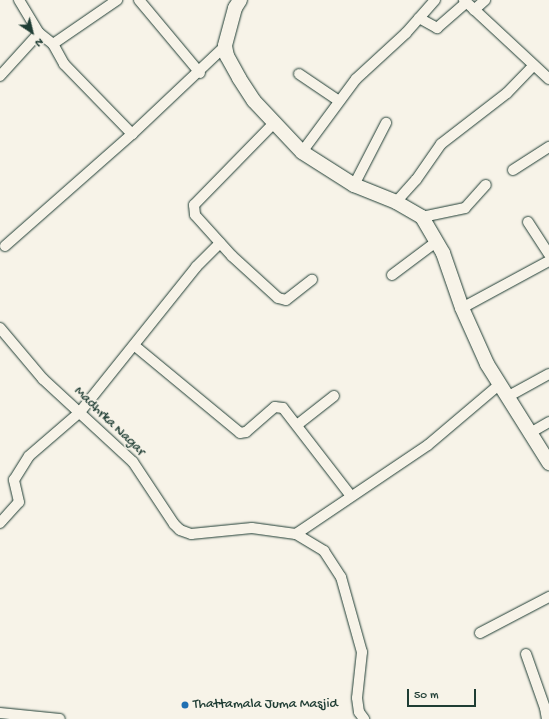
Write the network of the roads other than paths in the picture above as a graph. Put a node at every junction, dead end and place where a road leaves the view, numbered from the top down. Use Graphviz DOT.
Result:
graph roads {
  1 [pos="117,0"];
  2 [pos="139,0"];
  3 [pos="240,0"];
  4 [pos="435,0"];
  5 [pos="485,0"];
  6 [pos="23,1"];
  7 [pos="465,1"];
  8 [pos="474,10"];
  9 [pos="419,18"];
  10 [pos="40,33"];
  11 [pos="53,44"];
  12 [pos="225,46"];
  13 [pos="533,66"];
  14 [pos="200,73"];
  15 [pos="300,74"];
  16 [pos="0,76"];
  17 [pos="549,79"];
  18 [pos="339,101"];
  19 [pos="275,122"];
  20 [pos="386,123"];
  21 [pos="132,134"];
  22 [pos="549,148"];
  23 [pos="302,152"];
  24 [pos="513,170"];
  25 [pos="354,185"];
  26 [pos="486,185"];
  27 [pos="396,202"];
  28 [pos="422,217"];
  29 [pos="528,222"];
  30 [pos="436,242"];
  31 [pos="220,243"];
  32 [pos="5,246"];
  33 [pos="549,254"];
  34 [pos="549,261"];
  35 [pos="392,275"];
  36 [pos="312,280"];
  37 [pos="462,308"];
  38 [pos="0,328"];
  39 [pos="135,346"];
  40 [pos="549,374"];
  41 [pos="500,384"];
  42 [pos="334,396"];
  43 [pos="507,397"];
  44 [pos="80,412"];
  45 [pos="549,422"];
  46 [pos="297,425"];
  47 [pos="530,433"];
  48 [pos="549,463"];
  49 [pos="351,496"];
  50 [pos="0,523"];
  51 [pos="296,534"];
  52 [pos="549,597"];
  53 [pos="480,633"];
  54 [pos="526,654"];
  55 [pos="0,714"];
  56 [pos="60,719"];
  57 [pos="364,719"];
  58 [pos="547,719"];
  1 -- 11 [label="street"];
  2 -- 14 [label="street"];
  3 -- 12 [label="main road"];
  4 -- 9 [label="street"];
  5 -- 8 [label="street"];
  6 -- 10 [label="street"];
  7 -- 8 [label="street"];
  7 -- 9 [label="street"];
  8 -- 13 [label="street"];
  9 -- 18 [label="street"];
  10 -- 11 [label="street"];
  10 -- 16 [label="street"];
  11 -- 21 [label="street"];
  12 -- 14 [label="street"];
  12 -- 19 [label="main road"];
  13 -- 17 [label="street"];
  13 -- 27 [label="street"];
  14 -- 21 [label="street"];
  15 -- 18 [label="street"];
  18 -- 23 [label="street"];
  19 -- 23 [label="main road"];
  19 -- 31 [label="street"];
  20 -- 25 [label="street"];
  21 -- 32 [label="street"];
  22 -- 24 [label="street"];
  23 -- 25 [label="main road"];
  25 -- 27 [label="main road"];
  26 -- 28 [label="street"];
  27 -- 28 [label="main road"];
  28 -- 30 [label="main road"];
  29 -- 33 [label="street"];
  30 -- 35 [label="street"];
  30 -- 37 [label="main road"];
  31 -- 36 [label="street"];
  31 -- 39 [label="street"];
  34 -- 37 [label="street"];
  37 -- 41 [label="main road"];
  38 -- 44 [label="street, Madhrka Nagar"];
  39 -- 44 [label="street"];
  39 -- 46 [label="street"];
  40 -- 43 [label="street"];
  41 -- 43 [label="main road"];
  41 -- 49 [label="street"];
  42 -- 46 [label="street"];
  43 -- 47 [label="main road"];
  44 -- 50 [label="street"];
  44 -- 51 [label="street, Madhrka Nagar"];
  45 -- 47 [label="street"];
  46 -- 49 [label="street"];
  47 -- 48 [label="main road"];
  49 -- 51 [label="street"];
  51 -- 57 [label="street"];
  52 -- 53 [label="street"];
  54 -- 58 [label="street"];
  55 -- 56 [label="street"];
}
